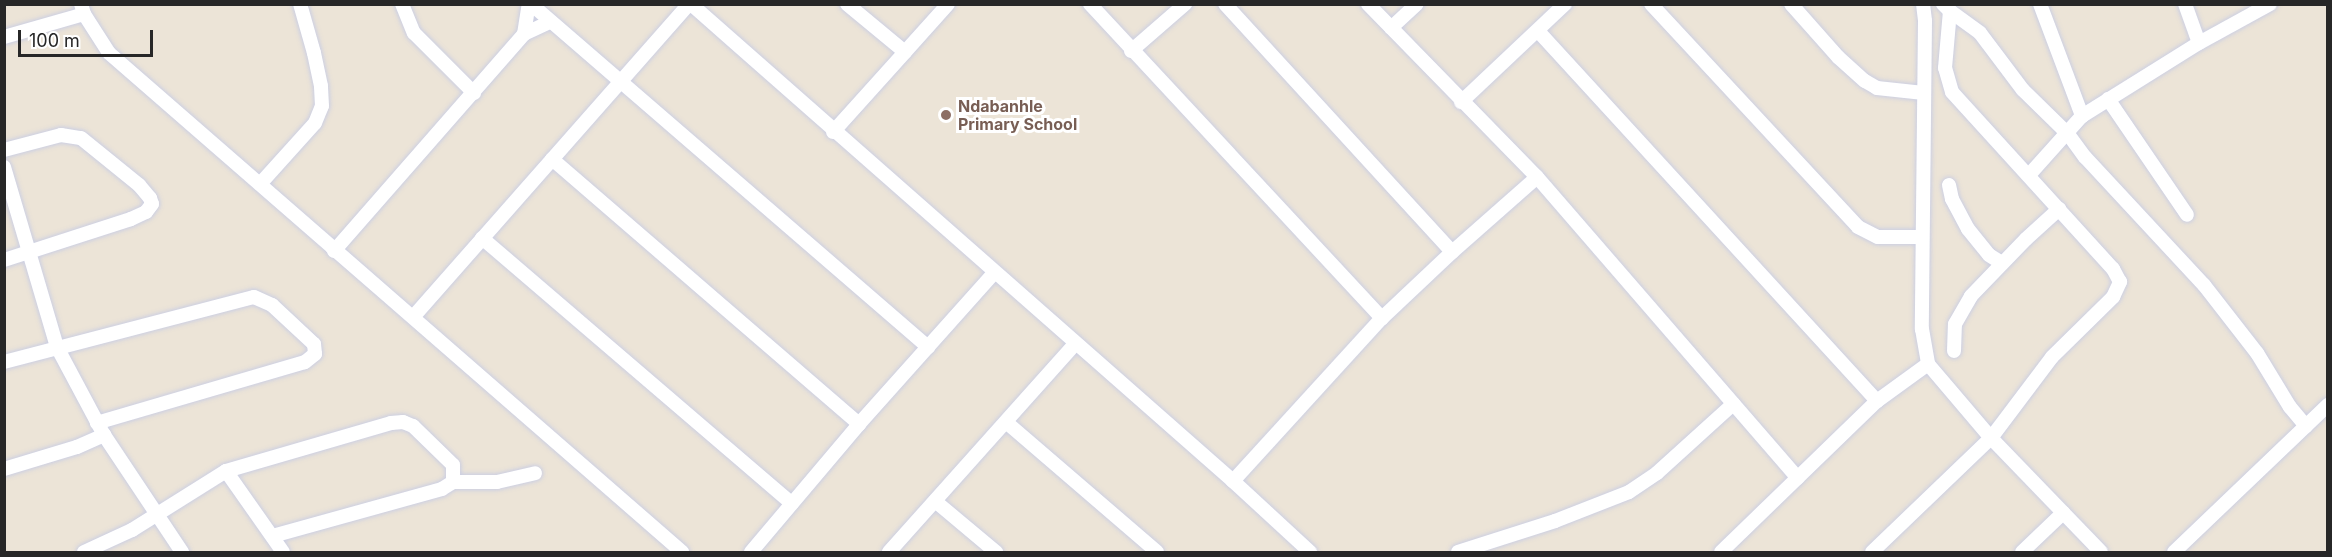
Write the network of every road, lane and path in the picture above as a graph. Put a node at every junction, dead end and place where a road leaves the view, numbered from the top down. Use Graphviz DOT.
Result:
graph roads {
  1 [pos="300,4"];
  2 [pos="402,4"];
  3 [pos="530,4"];
  4 [pos="690,4"];
  5 [pos="847,4"];
  6 [pos="948,4"];
  7 [pos="1090,4"];
  8 [pos="1185,4"];
  9 [pos="1225,4"];
  10 [pos="1368,4"];
  11 [pos="1417,4"];
  12 [pos="1565,4"];
  13 [pos="1651,4"];
  14 [pos="1791,4"];
  15 [pos="1923,4"];
  16 [pos="2040,4"];
  17 [pos="2185,4"];
  18 [pos="2270,4"];
  19 [pos="1946,8"];
  20 [pos="82,9"];
  21 [pos="550,22"];
  22 [pos="1391,28"];
  23 [pos="1538,31"];
  24 [pos="524,34"];
  25 [pos="4,37"];
  26 [pos="2199,43"];
  27 [pos="1131,51"];
  28 [pos="905,52"];
  29 [pos="621,82"];
  30 [pos="474,93"];
  31 [pos="1924,93"];
  32 [pos="2108,99"];
  33 [pos="1461,102"];
  34 [pos="2082,116"];
  35 [pos="833,132"];
  36 [pos="2068,134"];
  37 [pos="4,150"];
  38 [pos="552,159"];
  39 [pos="4,167"];
  40 [pos="2029,175"];
  41 [pos="1537,177"];
  42 [pos="260,184"];
  43 [pos="1949,185"];
  44 [pos="2059,209"];
  45 [pos="2187,215"];
  46 [pos="1922,237"];
  47 [pos="482,238"];
  48 [pos="334,251"];
  49 [pos="1452,252"];
  50 [pos="29,254"];
  51 [pos="4,260"];
  52 [pos="2002,263"];
  53 [pos="994,273"];
  54 [pos="414,316"];
  55 [pos="1382,318"];
  56 [pos="1075,344"];
  57 [pos="57,347"];
  58 [pos="928,347"];
  59 [pos="1954,351"];
  60 [pos="4,362"];
  61 [pos="1928,364"];
  62 [pos="1877,401"];
  63 [pos="1732,404"];
  64 [pos="2328,405"];
  65 [pos="1006,422"];
  66 [pos="859,424"];
  67 [pos="2306,426"];
  68 [pos="100,429"];
  69 [pos="1991,438"];
  70 [pos="4,469"];
  71 [pos="226,471"];
  72 [pos="535,473"];
  73 [pos="1798,478"];
  74 [pos="1233,481"];
  75 [pos="453,482"];
  76 [pos="935,501"];
  77 [pos="792,504"];
  78 [pos="2063,513"];
  79 [pos="157,514"];
  80 [pos="273,536"];
  81 [pos="84,552"];
  82 [pos="182,552"];
  83 [pos="283,552"];
  84 [pos="682,552"];
  85 [pos="751,552"];
  86 [pos="889,552"];
  87 [pos="996,552"];
  88 [pos="1157,552"];
  89 [pos="1310,552"];
  90 [pos="1458,552"];
  91 [pos="1721,552"];
  92 [pos="1872,552"];
  93 [pos="2022,552"];
  94 [pos="2101,552"];
  95 [pos="2174,552"];
  1 -- 42 [label="street"];
  2 -- 30 [label="street"];
  3 -- 21 [label="street"];
  3 -- 24 [label="street"];
  4 -- 29 [label="street"];
  4 -- 35 [label="street"];
  5 -- 28 [label="street"];
  6 -- 28 [label="street"];
  7 -- 27 [label="street"];
  8 -- 27 [label="street"];
  9 -- 49 [label="street"];
  10 -- 22 [label="street"];
  11 -- 22 [label="street"];
  12 -- 23 [label="street"];
  13 -- 46 [label="street"];
  14 -- 31 [label="street"];
  15 -- 31 [label="street"];
  16 -- 34 [label="street"];
  17 -- 26 [label="street"];
  18 -- 26 [label="street"];
  19 -- 36 [label="street"];
  19 -- 40 [label="street"];
  20 -- 25 [label="street"];
  20 -- 42 [label="street"];
  21 -- 24 [label="street"];
  21 -- 29 [label="street"];
  22 -- 33 [label="street"];
  23 -- 33 [label="street"];
  23 -- 62 [label="street"];
  24 -- 30 [label="street"];
  26 -- 32 [label="street"];
  27 -- 55 [label="street"];
  28 -- 35 [label="street"];
  29 -- 38 [label="street"];
  29 -- 58 [label="street"];
  30 -- 48 [label="street"];
  31 -- 46 [label="street"];
  32 -- 34 [label="street"];
  32 -- 45 [label="street"];
  33 -- 41 [label="street"];
  34 -- 36 [label="street"];
  35 -- 53 [label="street"];
  36 -- 40 [label="street"];
  36 -- 67 [label="street"];
  37 -- 50 [label="street"];
  38 -- 47 [label="street"];
  38 -- 66 [label="street"];
  39 -- 50 [label="street"];
  40 -- 44 [label="street"];
  41 -- 49 [label="street"];
  41 -- 63 [label="street"];
  42 -- 48 [label="street"];
  43 -- 52 [label="street"];
  44 -- 52 [label="street"];
  44 -- 69 [label="street"];
  46 -- 61 [label="street"];
  47 -- 54 [label="street"];
  47 -- 77 [label="street"];
  48 -- 54 [label="street"];
  49 -- 55 [label="street"];
  50 -- 51 [label="street"];
  50 -- 57 [label="street"];
  52 -- 59 [label="street"];
  53 -- 56 [label="street"];
  53 -- 58 [label="street"];
  54 -- 84 [label="street"];
  55 -- 74 [label="street"];
  56 -- 65 [label="street"];
  56 -- 74 [label="street"];
  57 -- 60 [label="street"];
  57 -- 68 [label="street"];
  57 -- 68 [label="street"];
  58 -- 66 [label="street"];
  61 -- 62 [label="street"];
  61 -- 69 [label="street"];
  62 -- 73 [label="street"];
  63 -- 73 [label="street"];
  63 -- 90 [label="street"];
  64 -- 67 [label="street"];
  65 -- 76 [label="street"];
  65 -- 88 [label="street"];
  66 -- 77 [label="street"];
  67 -- 95 [label="street"];
  68 -- 70 [label="street"];
  68 -- 79 [label="street"];
  69 -- 78 [label="street"];
  69 -- 92 [label="street"];
  71 -- 75 [label="street"];
  71 -- 79 [label="street"];
  71 -- 80 [label="street"];
  72 -- 75 [label="street"];
  73 -- 91 [label="street"];
  74 -- 89 [label="street"];
  75 -- 80 [label="street"];
  76 -- 86 [label="street"];
  76 -- 87 [label="street"];
  77 -- 85 [label="street"];
  78 -- 93 [label="street"];
  78 -- 94 [label="street"];
  79 -- 81 [label="street"];
  79 -- 82 [label="street"];
  80 -- 83 [label="street"];
}
